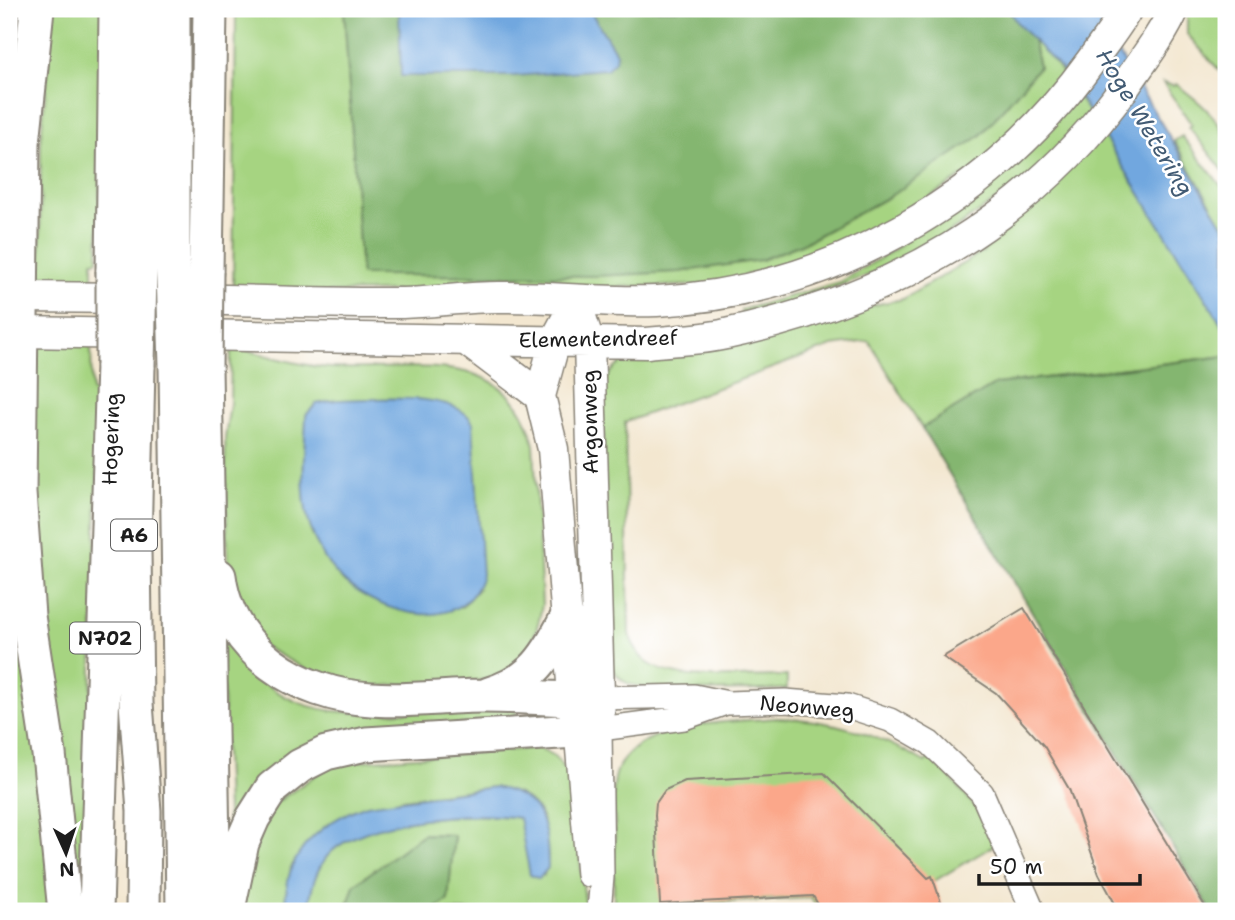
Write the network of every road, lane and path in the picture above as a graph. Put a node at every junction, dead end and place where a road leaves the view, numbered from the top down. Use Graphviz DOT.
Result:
graph roads {
  1 [pos="37,9"];
  2 [pos="116,9"];
  3 [pos="142,9"];
  4 [pos="173,9"];
  5 [pos="210,9"];
  6 [pos="1174,9"];
  7 [pos="1125,12"];
  8 [pos="127,271"];
  9 [pos="15,297"];
  10 [pos="576,302"];
  11 [pos="15,332"];
  12 [pos="466,340"];
  13 [pos="555,341"];
  14 [pos="589,342"];
  15 [pos="125,366"];
  16 [pos="190,367"];
  17 [pos="540,396"];
  18 [pos="204,469"];
  19 [pos="567,618"];
  20 [pos="483,696"];
  21 [pos="136,703"];
  22 [pos="728,703"];
  23 [pos="587,714"];
  24 [pos="65,911"];
  25 [pos="96,911"];
  26 [pos="119,911"];
  27 [pos="143,911"];
  28 [pos="183,911"];
  29 [pos="214,911"];
  30 [pos="227,911"];
  31 [pos="594,911"];
  32 [pos="599,911"];
  33 [pos="1034,911"];
  1 -- 9 [label="highway"];
  2 -- 8 [label="highway"];
  3 -- 8 [label="highway, A6"];
  4 -- 16 [label="highway, bridge"];
  5 -- 16 [label="highway, bridge"];
  6 -- 14 [label="main road, Elementendreef"];
  7 -- 10 [label="main road, Elementendreef"];
  8 -- 15 [label="highway, A6, bridge"];
  9 -- 10 [label="main road, Elementendreef"];
  9 -- 11 [label="highway"];
  10 -- 13 [label="main road, Argonweg"];
  10 -- 14 [label="main road, Argonweg"];
  11 -- 12 [label="main road, Elementendreef"];
  11 -- 24 [label="highway"];
  12 -- 13 [label="main road, Elementendreef"];
  12 -- 17 [label="main road"];
  13 -- 14 [label="main road, Elementendreef"];
  13 -- 17 [label="main road, Argonweg"];
  14 -- 23 [label="main road, Argonweg"];
  15 -- 21 [label="highway, A6"];
  15 -- 25 [label="highway, Hogering / N702"];
  16 -- 18 [label="highway"];
  16 -- 28 [label="highway"];
  17 -- 19 [label="main road, Argonweg"];
  18 -- 20 [label="highway"];
  18 -- 29 [label="highway"];
  19 -- 20 [label="highway"];
  19 -- 23 [label="main road, Argonweg"];
  20 -- 23 [label="highway"];
  21 -- 26 [label="highway, A6"];
  21 -- 27 [label="highway, A6"];
  22 -- 23 [label="street, Neonweg"];
  22 -- 23 [label="street, Neonweg"];
  22 -- 33 [label="street, Neonweg"];
  23 -- 30 [label="highway"];
  23 -- 31 [label="street, Argonweg"];
  23 -- 32 [label="street, Argonweg"];
}
